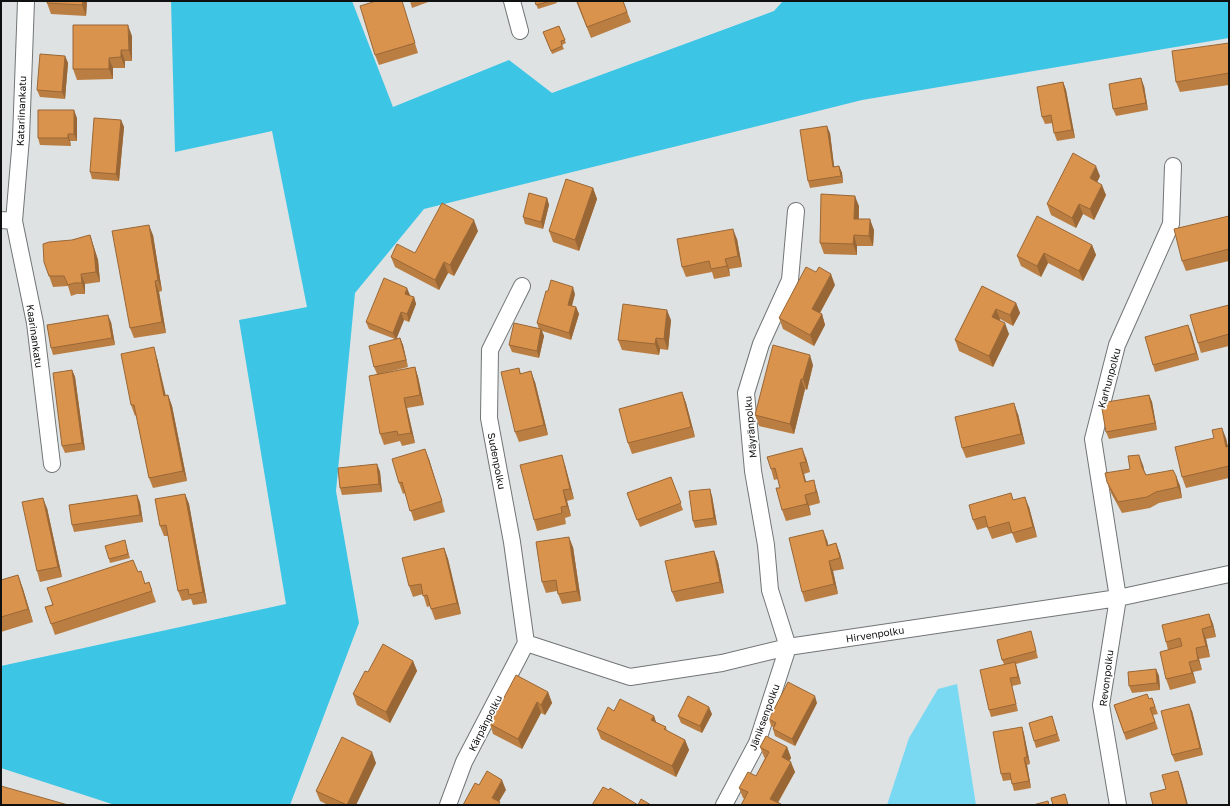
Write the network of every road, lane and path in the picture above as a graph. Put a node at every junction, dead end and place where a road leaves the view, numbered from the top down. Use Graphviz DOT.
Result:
graph roads {
  1 [pos="26,1"];
  2 [pos="512,1"];
  3 [pos="520,31"];
  4 [pos="1174,166"];
  5 [pos="796,211"];
  6 [pos="7,220"];
  7 [pos="522,286"];
  8 [pos="52,464"];
  9 [pos="1229,574"];
  10 [pos="1118,598"];
  11 [pos="526,642"];
  12 [pos="788,647"];
  13 [pos="448,805"];
  14 [pos="724,805"];
  15 [pos="1118,805"];
  1 -- 6 [label="street, Katariinankatu"];
  2 -- 3 [label="street"];
  4 -- 10 [label="street, Karhunpolku"];
  5 -- 12 [label="street, Mäyränpolku"];
  6 -- 8 [label="street, Kaarinankatu"];
  7 -- 11 [label="street, Sudenpolku"];
  9 -- 10 [label="street, Hirvenpolku"];
  10 -- 12 [label="street, Hirvenpolku"];
  10 -- 15 [label="street, Revonpolku"];
  11 -- 12 [label="street, Hirvenpolku"];
  11 -- 13 [label="street, Kärpänpolku"];
  12 -- 14 [label="street, Jäniksenpolku"];
}
